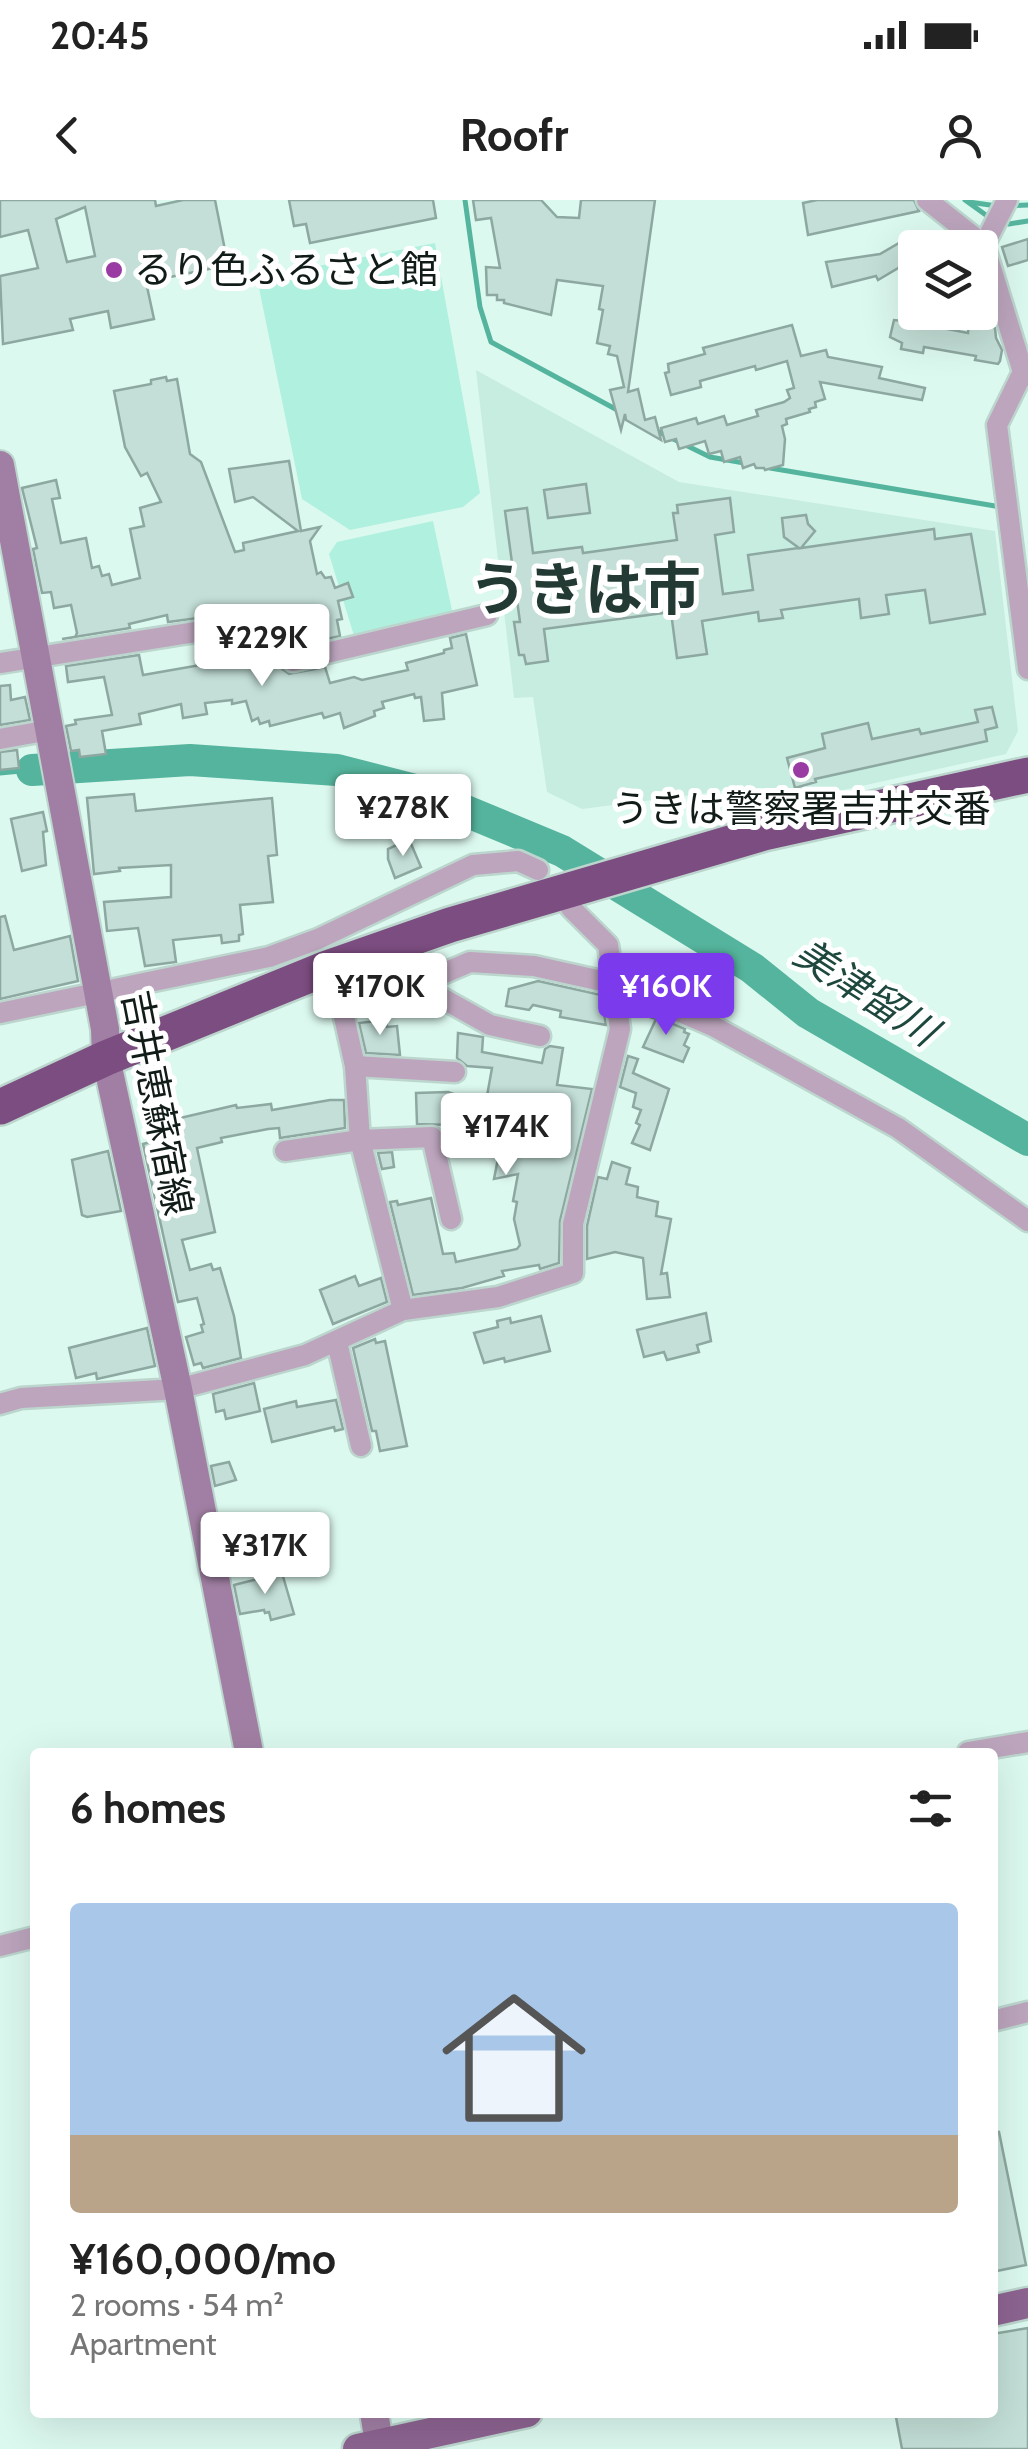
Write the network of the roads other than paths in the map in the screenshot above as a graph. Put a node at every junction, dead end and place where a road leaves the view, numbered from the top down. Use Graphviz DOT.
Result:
graph roads {
  1 [pos="928,200"];
  2 [pos="1007,200"];
  3 [pos="976,230"];
  4 [pos="993,230"];
  5 [pos="998,271"];
  6 [pos="1026,374"];
  7 [pos="0,465"];
  8 [pos="6,539"];
  9 [pos="488,615"];
  10 [pos="37,656"];
  11 [pos="0,663"];
  12 [pos="1028,670"];
  13 [pos="0,739"];
  14 [pos="53,742"];
  15 [pos="1028,775"];
  16 [pos="538,870"];
  17 [pos="571,899"];
  18 [pos="332,979"];
  19 [pos="416,983"];
  20 [pos="614,984"];
  21 [pos="98,991"];
  22 [pos="0,1013"];
  23 [pos="540,1036"];
  24 [pos="106,1058"];
  25 [pos="355,1066"];
  26 [pos="455,1072"];
  27 [pos="0,1107"];
  28 [pos="360,1140"];
  29 [pos="285,1151"];
  30 [pos="452,1219"];
  31 [pos="1028,1222"];
  32 [pos="403,1310"];
  33 [pos="337,1342"];
  34 [pos="178,1390"];
  35 [pos="0,1404"];
  36 [pos="361,1446"];
  37 [pos="1028,1742"];
  38 [pos="247,1748"];
  39 [pos="992,1748"];
  40 [pos="30,1938"];
  41 [pos="0,1946"];
  42 [pos="1028,2012"];
  43 [pos="998,2020"];
  44 [pos="1028,2303"];
  45 [pos="998,2310"];
  46 [pos="374,2418"];
  47 [pos="501,2418"];
  48 [pos="373,2447"];
  1 -- 3 [label="street"];
  2 -- 4 [label="street"];
  5 -- 6 [label="street"];
  6 -- 12 [label="street"];
  7 -- 8 [label="main road, 吉井恵蘇宿線"];
  8 -- 10 [label="main road, 吉井恵蘇宿線"];
  9 -- 10 [label="street"];
  10 -- 11 [label="street"];
  10 -- 14 [label="main road, 吉井恵蘇宿線"];
  13 -- 14 [label="street"];
  14 -- 21 [label="main road, 吉井恵蘇宿線"];
  15 -- 17 [label="highway"];
  16 -- 21 [label="street"];
  17 -- 18 [label="highway"];
  17 -- 20 [label="street"];
  18 -- 19 [label="street"];
  18 -- 24 [label="highway"];
  18 -- 25 [label="street"];
  19 -- 20 [label="street"];
  19 -- 23 [label="street"];
  20 -- 31 [label="street"];
  20 -- 32 [label="street"];
  21 -- 22 [label="street"];
  21 -- 24 [label="main road, 吉井恵蘇宿線"];
  24 -- 27 [label="highway"];
  24 -- 34 [label="main road, 吉井恵蘇宿線"];
  25 -- 26 [label="street"];
  25 -- 28 [label="street"];
  28 -- 29 [label="street"];
  28 -- 30 [label="street"];
  28 -- 32 [label="street"];
  32 -- 33 [label="street"];
  33 -- 34 [label="street"];
  33 -- 36 [label="street"];
  34 -- 35 [label="street"];
  34 -- 38 [label="main road, 吉井恵蘇宿線"];
  37 -- 39 [label="street"];
  40 -- 41 [label="street"];
  42 -- 43 [label="street"];
  44 -- 45 [label="main road"];
  46 -- 48 [label="main road"];
  47 -- 48 [label="main road"];
}
